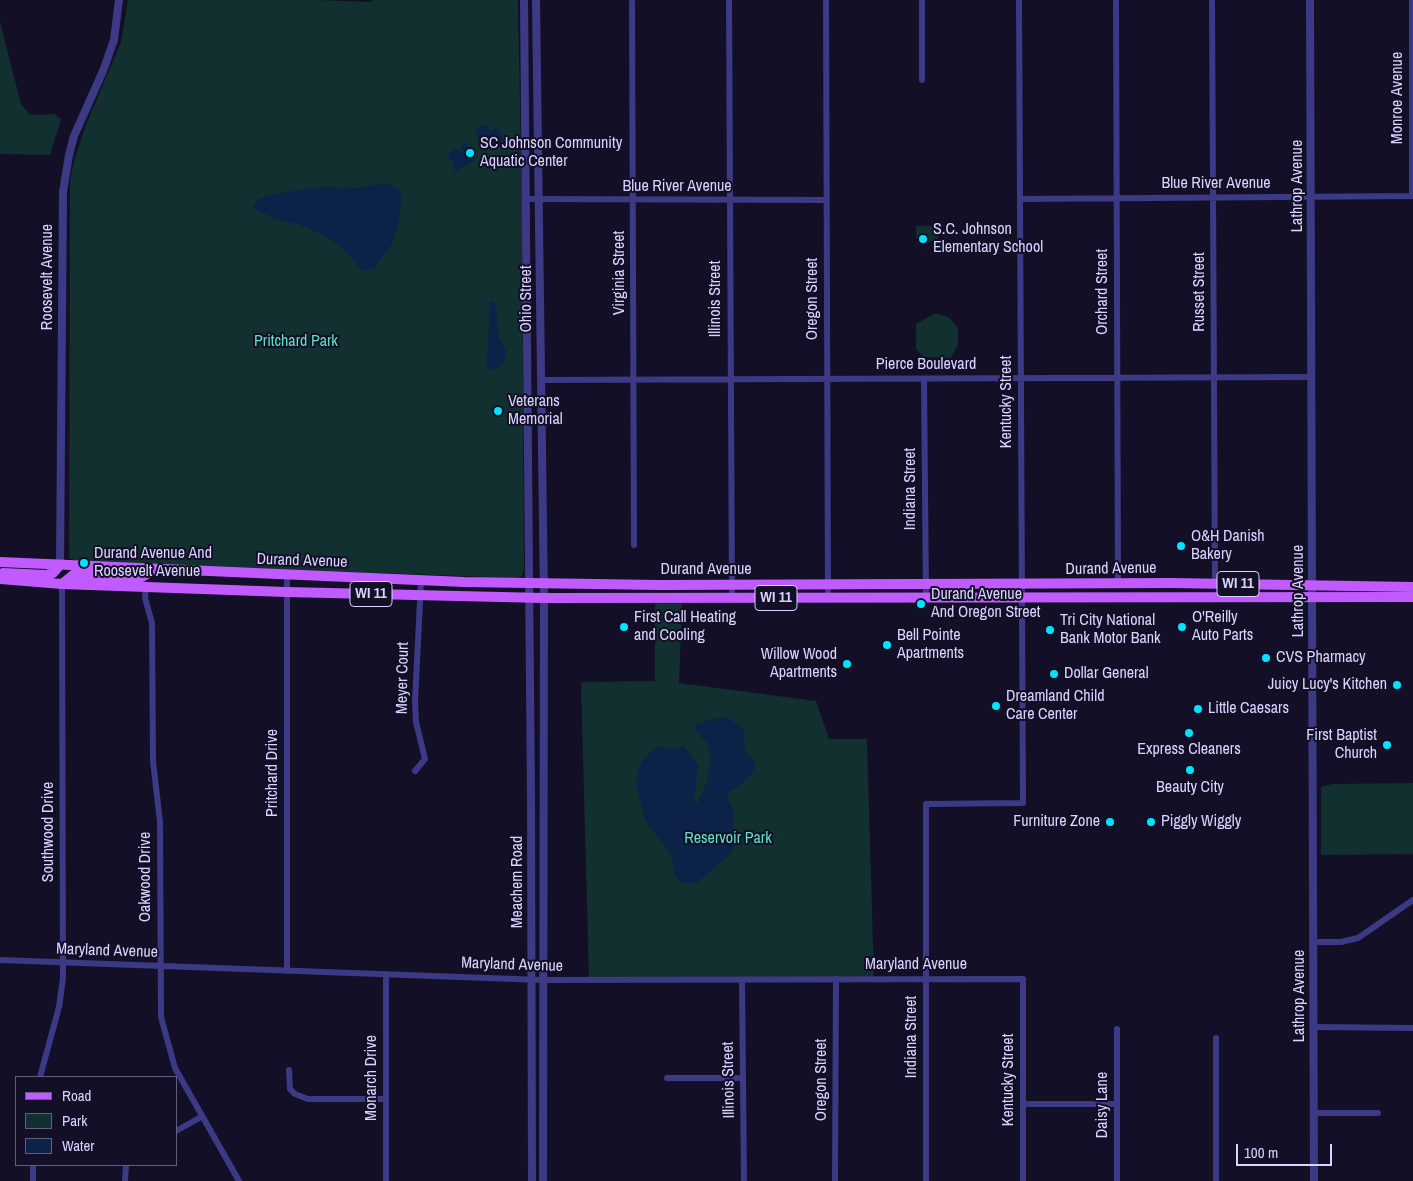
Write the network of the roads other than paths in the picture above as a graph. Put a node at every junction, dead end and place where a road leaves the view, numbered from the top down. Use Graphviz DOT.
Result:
graph roads {
  1 [pos="119,0"];
  2 [pos="524,0"];
  3 [pos="536,0"];
  4 [pos="632,0"];
  5 [pos="729,0"];
  6 [pos="826,0"];
  7 [pos="922,0"];
  8 [pos="1019,0"];
  9 [pos="1116,0"];
  10 [pos="1212,0"];
  11 [pos="1310,0"];
  12 [pos="1412,0"];
  13 [pos="922,80"];
  14 [pos="1413,196"];
  15 [pos="1311,197"];
  16 [pos="1116,198"];
  17 [pos="1213,198"];
  18 [pos="528,199"];
  19 [pos="540,199"];
  20 [pos="1020,199"];
  21 [pos="730,200"];
  22 [pos="826,200"];
  23 [pos="633,201"];
  24 [pos="1312,377"];
  25 [pos="1021,378"];
  26 [pos="1117,378"];
  27 [pos="1214,378"];
  28 [pos="827,379"];
  29 [pos="924,379"];
  30 [pos="541,380"];
  31 [pos="634,380"];
  32 [pos="731,380"];
  33 [pos="634,545"];
  34 [pos="0,562"];
  35 [pos="60,565"];
  36 [pos="154,570"];
  37 [pos="0,573"];
  38 [pos="287,575"];
  39 [pos="0,580"];
  40 [pos="421,581"];
  41 [pos="529,583"];
  42 [pos="543,583"];
  43 [pos="1215,583"];
  44 [pos="62,584"];
  45 [pos="732,584"];
  46 [pos="828,584"];
  47 [pos="925,584"];
  48 [pos="1021,584"];
  49 [pos="1118,584"];
  50 [pos="146,586"];
  51 [pos="1413,587"];
  52 [pos="1313,591"];
  53 [pos="286,592"];
  54 [pos="421,596"];
  55 [pos="1197,596"];
  56 [pos="529,597"];
  57 [pos="1022,597"];
  58 [pos="1413,597"];
  59 [pos="544,598"];
  60 [pos="732,598"];
  61 [pos="926,598"];
  62 [pos="828,599"];
  63 [pos="544,705"];
  64 [pos="531,706"];
  65 [pos="415,771"];
  66 [pos="544,796"];
  67 [pos="531,797"];
  68 [pos="926,804"];
  69 [pos="544,895"];
  70 [pos="532,896"];
  71 [pos="1413,900"];
  72 [pos="1314,942"];
  73 [pos="0,960"];
  74 [pos="63,963"];
  75 [pos="160,966"];
  76 [pos="287,971"];
  77 [pos="386,974"];
  78 [pos="836,979"];
  79 [pos="926,979"];
  80 [pos="1023,979"];
  81 [pos="532,980"];
  82 [pos="542,980"];
  83 [pos="742,980"];
  84 [pos="1314,1027"];
  85 [pos="1413,1028"];
  86 [pos="1117,1029"];
  87 [pos="1216,1038"];
  88 [pos="289,1070"];
  89 [pos="40,1076"];
  90 [pos="667,1078"];
  91 [pos="743,1078"];
  92 [pos="532,1091"];
  93 [pos="543,1091"];
  94 [pos="386,1099"];
  95 [pos="1023,1104"];
  96 [pos="1117,1104"];
  97 [pos="1314,1113"];
  98 [pos="1378,1113"];
  99 [pos="201,1117"];
  100 [pos="178,1130"];
  101 [pos="33,1166"];
  102 [pos="126,1166"];
  103 [pos="33,1181"];
  104 [pos="124,1181"];
  105 [pos="239,1181"];
  106 [pos="386,1181"];
  107 [pos="532,1181"];
  108 [pos="544,1181"];
  109 [pos="744,1181"];
  110 [pos="835,1181"];
  111 [pos="926,1181"];
  112 [pos="1023,1181"];
  113 [pos="1117,1181"];
  114 [pos="1216,1181"];
  115 [pos="1314,1181"];
  1 -- 35 [label="street, Roosevelt Avenue"];
  2 -- 18 [label="street, Ohio Street"];
  3 -- 19 [label="street, Ohio Street"];
  4 -- 23 [label="street, Virginia Street"];
  5 -- 21 [label="street, Illinois Street"];
  6 -- 22 [label="street, Oregon Street"];
  7 -- 13 [label="street"];
  8 -- 20 [label="street, Kentucky Street"];
  9 -- 16 [label="street, Orchard Street"];
  10 -- 17 [label="street, Russet Street"];
  11 -- 15 [label="street, Lathrop Avenue"];
  12 -- 14 [label="street, Monroe Avenue"];
  14 -- 15 [label="street, Blue River Avenue"];
  15 -- 17 [label="street, Blue River Avenue"];
  15 -- 24 [label="street, Lathrop Avenue"];
  16 -- 17 [label="street, Blue River Avenue"];
  16 -- 20 [label="street, Blue River Avenue"];
  16 -- 26 [label="street, Orchard Street"];
  17 -- 27 [label="street, Russet Street"];
  18 -- 19 [label="street, Blue River Avenue"];
  18 -- 41 [label="street, Ohio Street"];
  19 -- 23 [label="street, Blue River Avenue"];
  19 -- 30 [label="street, Ohio Street"];
  20 -- 25 [label="street, Kentucky Street"];
  21 -- 22 [label="street, Blue River Avenue"];
  21 -- 23 [label="street, Blue River Avenue"];
  21 -- 32 [label="street, Illinois Street"];
  22 -- 28 [label="street, Oregon Street"];
  23 -- 31 [label="street, Virginia Street"];
  24 -- 27 [label="street, Pierce Boulevard"];
  24 -- 52 [label="street, Lathrop Avenue"];
  25 -- 26 [label="street, Pierce Boulevard"];
  25 -- 29 [label="street, Pierce Boulevard"];
  25 -- 48 [label="street, Kentucky Street"];
  26 -- 27 [label="street, Pierce Boulevard"];
  26 -- 49 [label="street, Orchard Street"];
  27 -- 43 [label="street, Russet Street"];
  28 -- 29 [label="street, Pierce Boulevard"];
  28 -- 32 [label="street, Pierce Boulevard"];
  28 -- 46 [label="street, Oregon Street"];
  29 -- 47 [label="street, Indiana Street"];
  30 -- 31 [label="street, Pierce Boulevard"];
  30 -- 42 [label="street, Ohio Street"];
  31 -- 32 [label="street, Pierce Boulevard"];
  31 -- 33 [label="street, Virginia Street"];
  32 -- 45 [label="street, Illinois Street"];
  34 -- 35 [label="main road, Durand Avenue / WI 11"];
  35 -- 36 [label="main road, Durand Avenue / WI 11"];
  35 -- 37 [label="main road"];
  36 -- 38 [label="main road, Durand Avenue / WI 11"];
  36 -- 44 [label="main road"];
  38 -- 40 [label="main road, Durand Avenue / WI 11"];
  38 -- 53 [label="street, Pritchard Drive"];
  39 -- 44 [label="main road, Durand Avenue / WI 11"];
  40 -- 41 [label="main road, Durand Avenue / WI 11"];
  40 -- 54 [label="street, Meyer Court"];
  41 -- 42 [label="main road, Durand Avenue / WI 11"];
  41 -- 56 [label="street, Meachem Road"];
  42 -- 45 [label="main road, Durand Avenue / WI 11"];
  42 -- 59 [label="street, Ohio Street"];
  43 -- 49 [label="main road, Durand Avenue / WI 11"];
  43 -- 52 [label="main road, Durand Avenue / WI 11"];
  43 -- 55 [label="main road"];
  44 -- 50 [label="main road, Durand Avenue / WI 11"];
  44 -- 74 [label="street, Southwood Drive"];
  45 -- 46 [label="main road, Durand Avenue / WI 11"];
  45 -- 60 [label="street, Illinois Street"];
  46 -- 47 [label="main road, Durand Avenue / WI 11"];
  46 -- 62 [label="street, Oregon Street"];
  47 -- 48 [label="main road, Durand Avenue / WI 11"];
  47 -- 61 [label="street, Indiana Street"];
  48 -- 49 [label="main road, Durand Avenue / WI 11"];
  48 -- 57 [label="street, Kentucky Street"];
  50 -- 53 [label="main road, Durand Avenue / WI 11"];
  50 -- 75 [label="street, Oakwood Drive"];
  51 -- 52 [label="main road, Durand Avenue / WI 11"];
  52 -- 55 [label="main road, Durand Avenue / WI 11"];
  52 -- 58 [label="main road, Durand Avenue / WI 11"];
  52 -- 72 [label="street, Lathrop Avenue"];
  53 -- 54 [label="main road, Durand Avenue / WI 11"];
  53 -- 76 [label="street, Pritchard Drive"];
  54 -- 56 [label="main road, Durand Avenue / WI 11"];
  54 -- 65 [label="street, Meyer Court"];
  55 -- 57 [label="main road, Durand Avenue / WI 11"];
  56 -- 59 [label="main road, Durand Avenue / WI 11"];
  56 -- 64 [label="street, Meachem Road"];
  57 -- 61 [label="main road, Durand Avenue / WI 11"];
  57 -- 68 [label="street, Kentucky Street"];
  59 -- 60 [label="main road, Durand Avenue / WI 11"];
  59 -- 63 [label="street, Meachem Road"];
  60 -- 62 [label="main road, Durand Avenue / WI 11"];
  61 -- 62 [label="main road, Durand Avenue / WI 11"];
  63 -- 64 [label="street"];
  63 -- 66 [label="street, Meachem Road"];
  64 -- 67 [label="street, Meachem Road"];
  66 -- 67 [label="street"];
  66 -- 69 [label="street, Meachem Road"];
  67 -- 70 [label="street, Meachem Road"];
  68 -- 79 [label="street, Indiana Street"];
  69 -- 70 [label="street"];
  69 -- 82 [label="street, Meachem Road"];
  70 -- 81 [label="street, Meachem Road"];
  71 -- 72 [label="street"];
  72 -- 84 [label="street, Lathrop Avenue"];
  73 -- 74 [label="street, Maryland Avenue"];
  74 -- 75 [label="street, Maryland Avenue"];
  74 -- 89 [label="street, Southwood Drive"];
  75 -- 76 [label="street, Maryland Avenue"];
  75 -- 99 [label="street, Oakwood Drive"];
  76 -- 77 [label="street, Maryland Avenue"];
  77 -- 81 [label="street, Maryland Avenue"];
  77 -- 94 [label="street, Monarch Drive"];
  78 -- 79 [label="street, Maryland Avenue"];
  78 -- 83 [label="street, Maryland Avenue"];
  78 -- 110 [label="street, Oregon Street"];
  79 -- 80 [label="street, Maryland Avenue"];
  79 -- 111 [label="street, Indiana Street"];
  80 -- 95 [label="street, Kentucky Street"];
  81 -- 82 [label="street, Maryland Avenue"];
  81 -- 92 [label="street, Meachem Road"];
  82 -- 83 [label="street, Maryland Avenue"];
  82 -- 93 [label="street, Meachem Road"];
  83 -- 91 [label="street, Illinois Street"];
  84 -- 85 [label="street"];
  84 -- 97 [label="street, Lathrop Avenue"];
  86 -- 96 [label="street, Daisy Lane"];
  87 -- 114 [label="street"];
  88 -- 94 [label="street"];
  90 -- 91 [label="street"];
  91 -- 109 [label="street, Illinois Street"];
  92 -- 93 [label="street"];
  92 -- 107 [label="street, Meachem Road"];
  93 -- 108 [label="street, Meachem Road"];
  94 -- 106 [label="street, Monarch Drive"];
  95 -- 96 [label="street"];
  95 -- 112 [label="street, Kentucky Street"];
  96 -- 113 [label="street, Daisy Lane"];
  97 -- 98 [label="street"];
  97 -- 115 [label="street, Lathrop Avenue"];
  99 -- 100 [label="street"];
  99 -- 105 [label="street, Oakwood Drive"];
  101 -- 103 [label="street"];
  102 -- 104 [label="street"];
}
